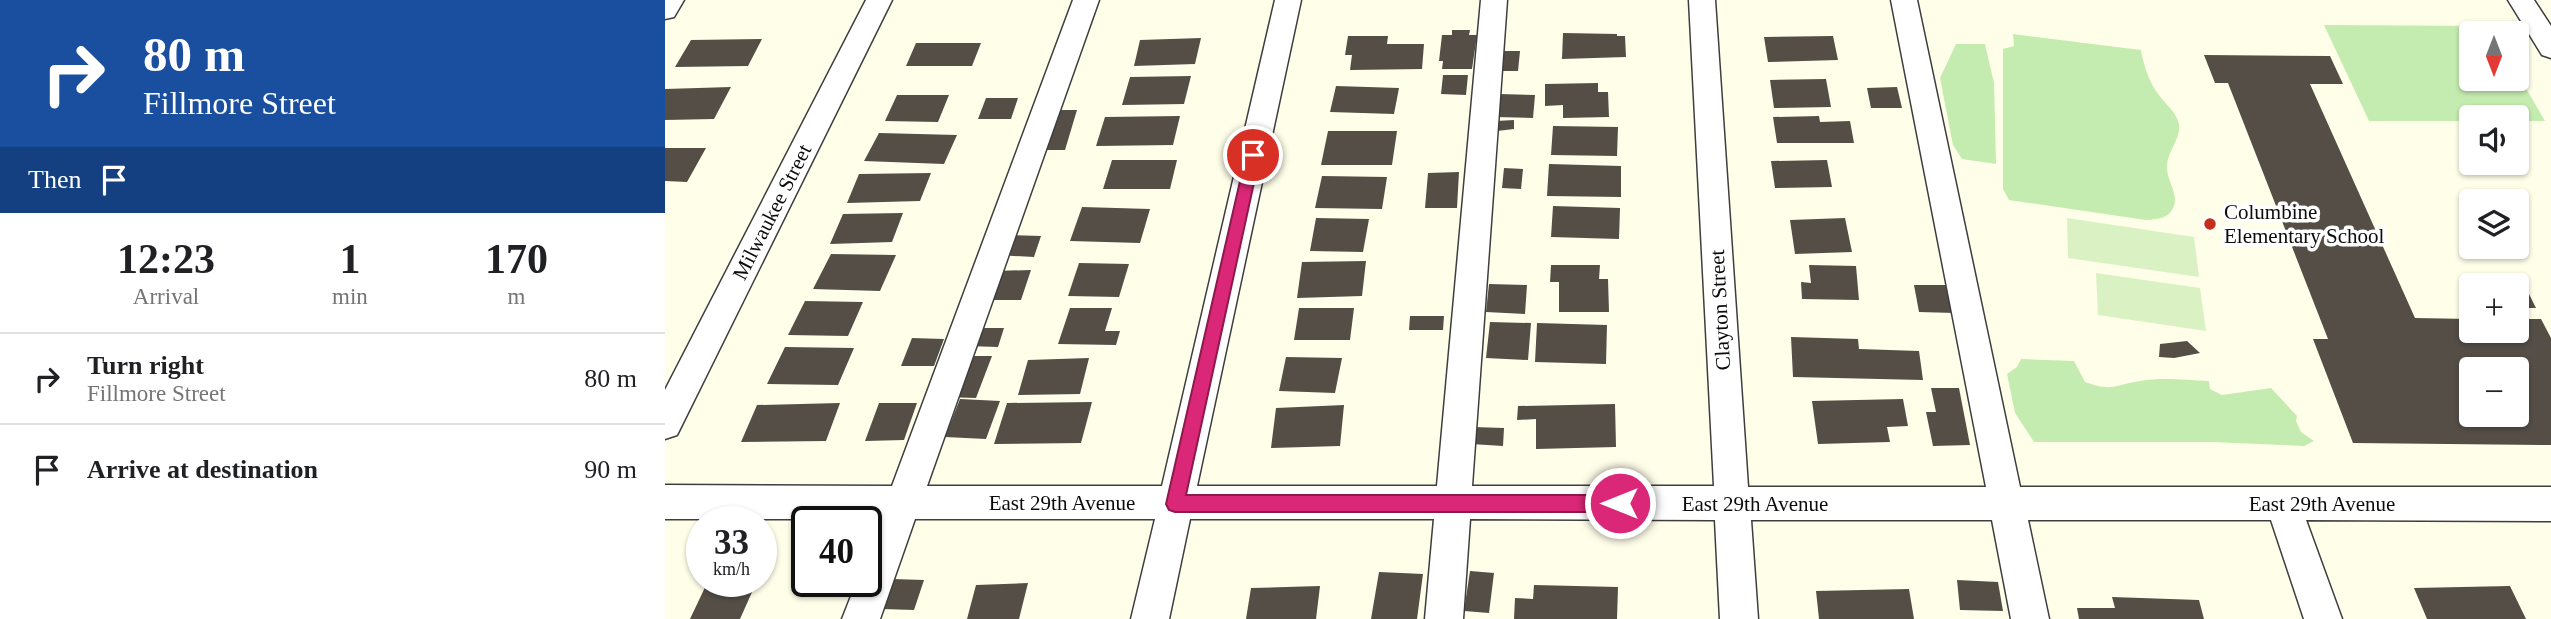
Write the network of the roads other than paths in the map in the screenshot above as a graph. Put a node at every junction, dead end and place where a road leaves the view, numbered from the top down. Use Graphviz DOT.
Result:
graph roads {
  1 [pos="671,0"];
  2 [pos="879,0"];
  3 [pos="1086,0"];
  4 [pos="1288,0"];
  5 [pos="1494,0"];
  6 [pos="1702,0"];
  7 [pos="1904,0"];
  8 [pos="2521,0"];
  9 [pos="665,10"];
  10 [pos="2551,48"];
  11 [pos="665,424"];
  12 [pos="665,502"];
  13 [pos="903,503"];
  14 [pos="1453,503"];
  15 [pos="1175,504"];
  16 [pos="1732,504"];
  17 [pos="2007,504"];
  18 [pos="2283,504"];
  19 [pos="2551,504"];
  20 [pos="861,619"];
  21 [pos="1150,619"];
  22 [pos="1444,619"];
  23 [pos="1739,619"];
  24 [pos="2030,619"];
  25 [pos="2323,619"];
  1 -- 9 [label="street"];
  2 -- 11 [label="street, Milwaukee Street"];
  3 -- 13 [label="street"];
  4 -- 15 [label="street"];
  5 -- 14 [label="street"];
  6 -- 16 [label="street, Clayton Street"];
  7 -- 17 [label="street"];
  8 -- 10 [label="street"];
  12 -- 13 [label="street, East 29th Avenue"];
  13 -- 15 [label="street, East 29th Avenue"];
  13 -- 20 [label="street"];
  14 -- 15 [label="street, East 29th Avenue"];
  14 -- 16 [label="street, East 29th Avenue"];
  14 -- 22 [label="street"];
  15 -- 21 [label="street"];
  16 -- 17 [label="street, East 29th Avenue"];
  16 -- 23 [label="street, Clayton Street"];
  17 -- 18 [label="street, East 29th Avenue"];
  17 -- 24 [label="street"];
  18 -- 19 [label="street, East 29th Avenue"];
  18 -- 25 [label="street"];
}
